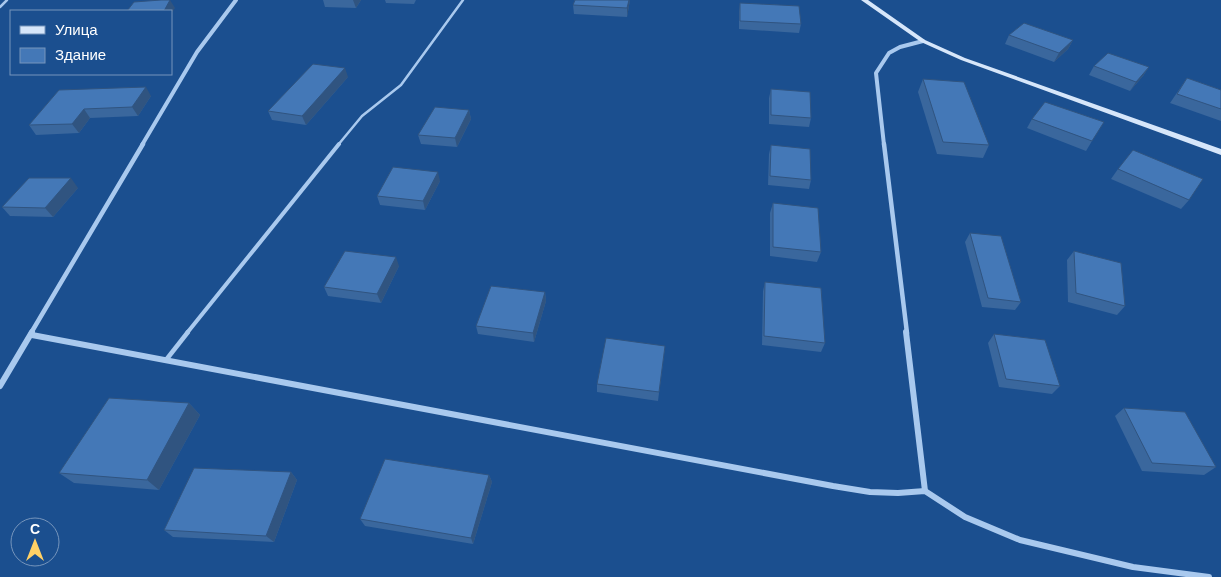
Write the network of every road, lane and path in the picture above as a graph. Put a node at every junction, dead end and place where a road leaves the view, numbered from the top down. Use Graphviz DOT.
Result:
graph roads {
  1 [pos="7,0"];
  2 [pos="236,0"];
  3 [pos="464,0"];
  4 [pos="864,0"];
  5 [pos="0,7"];
  6 [pos="923,41"];
  7 [pos="1221,152"];
  8 [pos="32,335"];
  9 [pos="166,360"];
  10 [pos="0,386"];
  11 [pos="925,491"];
  12 [pos="1209,577"];
  1 -- 5 [label="lane"];
  2 -- 8 [label="street"];
  3 -- 9 [label="lane"];
  4 -- 6 [label="street"];
  6 -- 7 [label="street"];
  6 -- 11 [label="street"];
  8 -- 9 [label="street"];
  8 -- 10 [label="street"];
  9 -- 11 [label="street"];
  11 -- 12 [label="street"];
}
